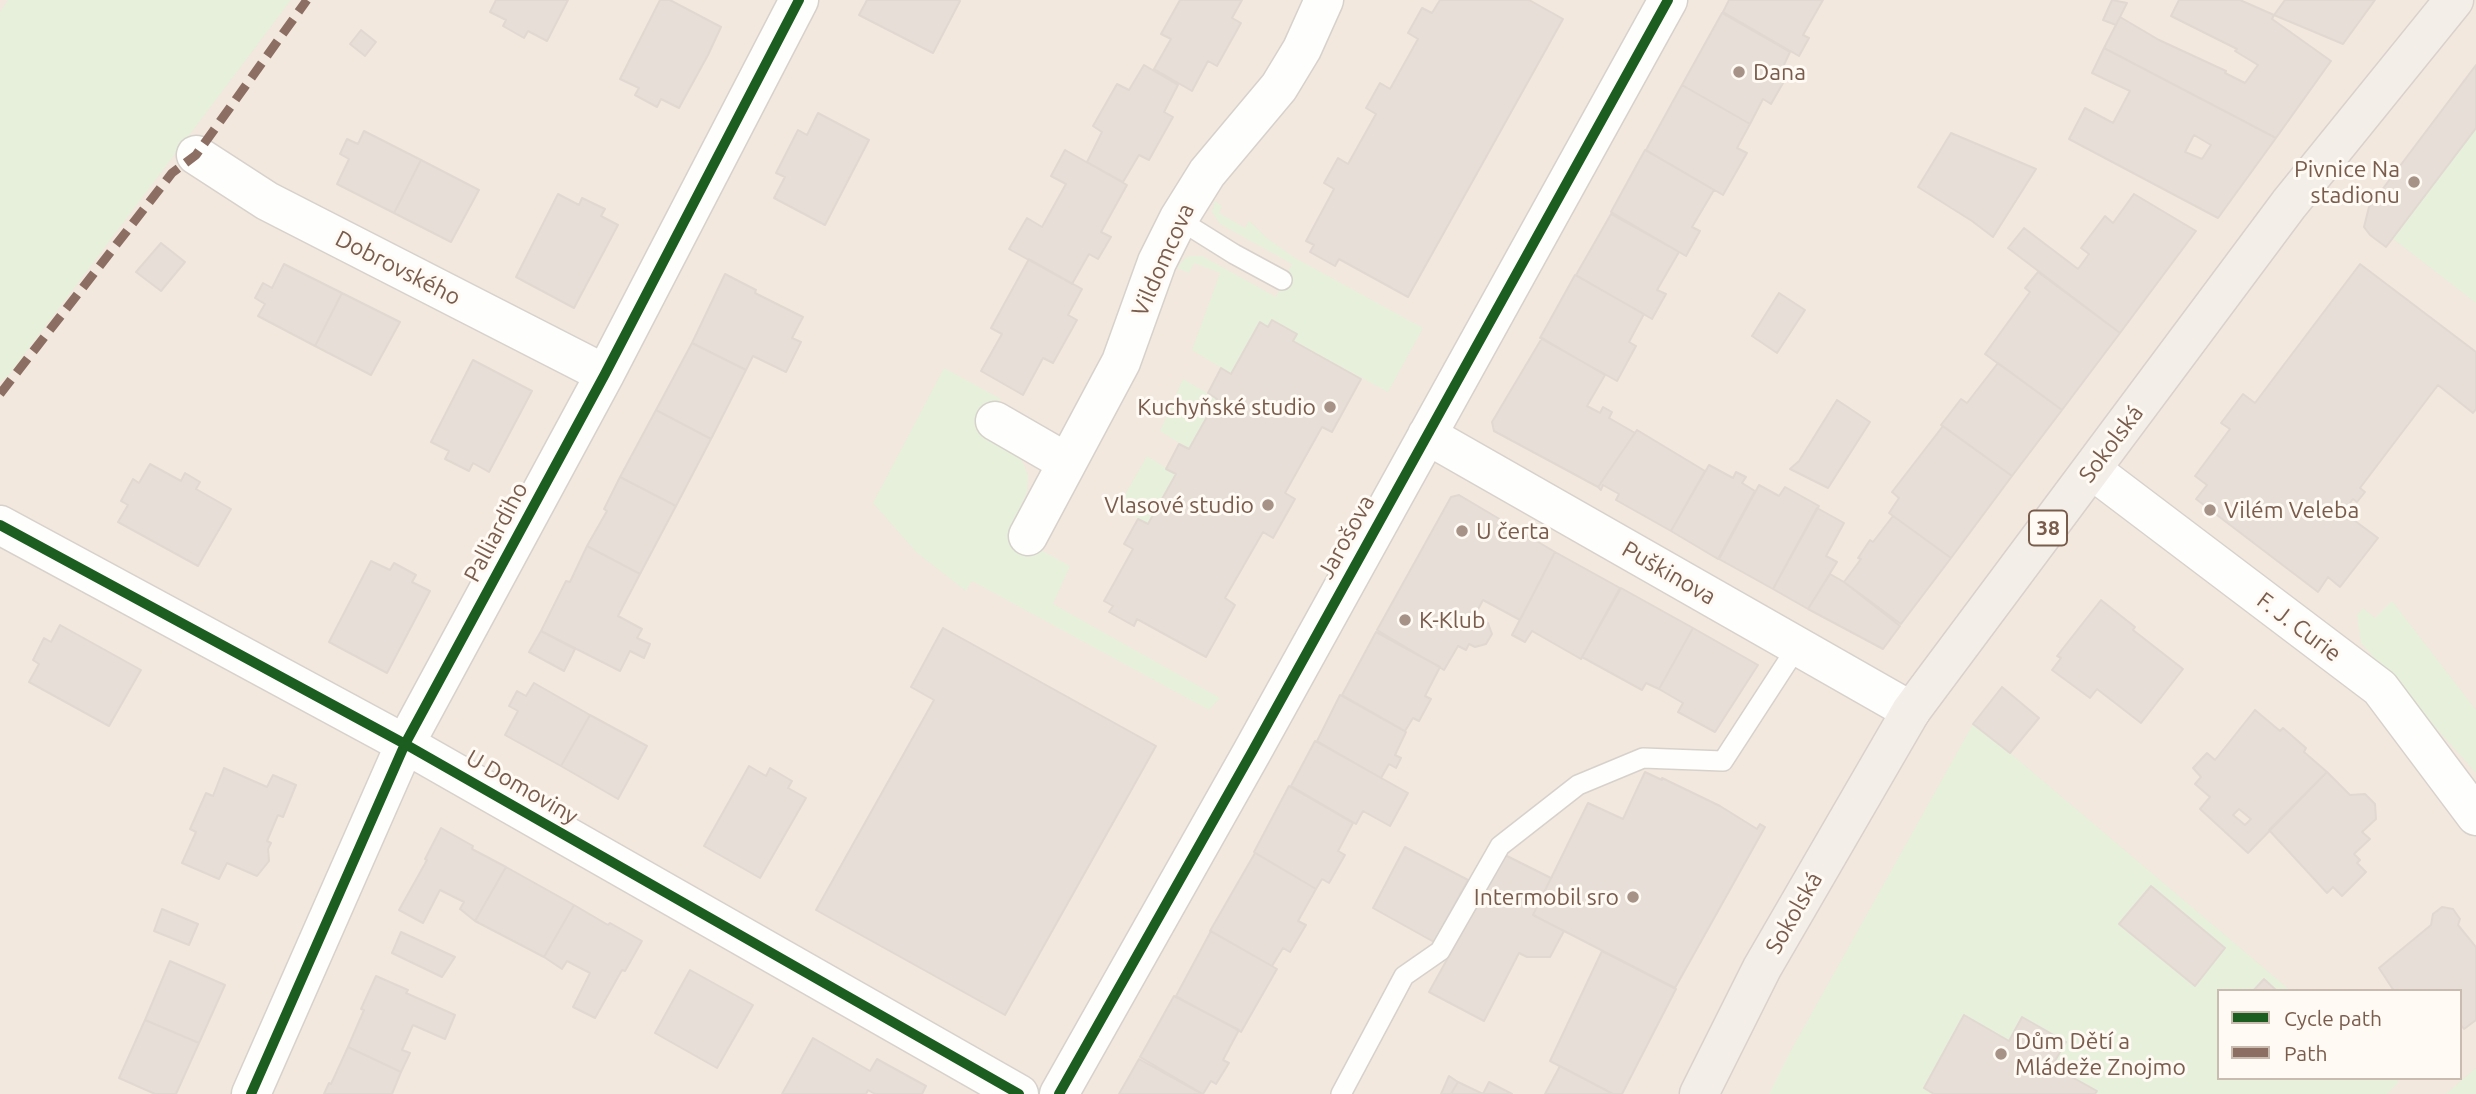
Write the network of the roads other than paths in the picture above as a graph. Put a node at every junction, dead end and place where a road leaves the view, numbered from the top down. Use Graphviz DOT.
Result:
graph roads {
  1 [pos="1324,0"];
  2 [pos="1668,0"];
  3 [pos="2454,0"];
  4 [pos="789,3"];
  5 [pos="196,155"];
  6 [pos="1178,219"];
  7 [pos="1282,280"];
  8 [pos="605,374"];
  9 [pos="995,421"];
  10 [pos="1427,435"];
  11 [pos="1066,462"];
  12 [pos="2092,470"];
  13 [pos="0,525"];
  14 [pos="1028,536"];
  15 [pos="1797,646"];
  16 [pos="1911,711"];
  17 [pos="405,744"];
  18 [pos="2476,816"];
  19 [pos="251,1094"];
  20 [pos="1018,1094"];
  21 [pos="1059,1094"];
  22 [pos="1341,1094"];
  23 [pos="1699,1094"];
  1 -- 6 [label="street, Vildomcova"];
  2 -- 10 [label="street, Jarošova"];
  3 -- 12 [label="main road, Sokolská / 38"];
  4 -- 8 [label="street, Palliardiho"];
  5 -- 8 [label="street, Dobrovského"];
  6 -- 7 [label="lane"];
  6 -- 11 [label="street, Vildomcova"];
  8 -- 17 [label="street, Palliardiho"];
  9 -- 11 [label="street"];
  10 -- 15 [label="street, Puškinova"];
  10 -- 21 [label="street, Jarošova"];
  11 -- 14 [label="street, Vildomcova"];
  12 -- 16 [label="main road, Sokolská / 38"];
  12 -- 18 [label="street, F. J. Curie"];
  13 -- 17 [label="street, U Domoviny"];
  15 -- 16 [label="street, Puškinova"];
  15 -- 22 [label="lane"];
  16 -- 23 [label="main road, Sokolská / 38"];
  17 -- 19 [label="street, Palliardiho"];
  17 -- 20 [label="street, U Domoviny"];
}
